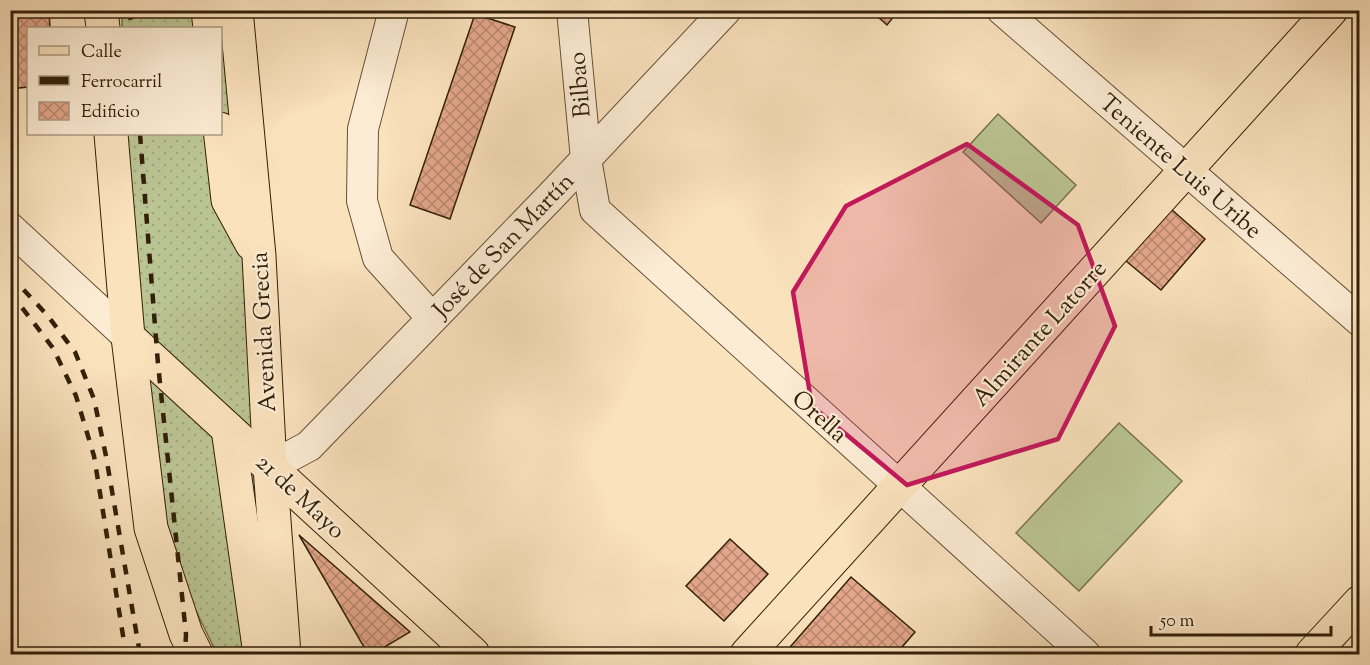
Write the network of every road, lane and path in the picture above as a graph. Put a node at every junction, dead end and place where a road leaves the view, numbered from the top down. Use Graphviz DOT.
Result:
graph roads {
  1 [pos="101,10"];
  2 [pos="208,10"];
  3 [pos="236,10"];
  4 [pos="394,10"];
  5 [pos="1002,10"];
  6 [pos="1331,10"];
  7 [pos="581,17"];
  8 [pos="711,17"];
  9 [pos="103,27"];
  10 [pos="210,27"];
  11 [pos="111,135"];
  12 [pos="221,135"];
  13 [pos="586,159"];
  14 [pos="1186,171"];
  15 [pos="10,228"];
  16 [pos="259,256"];
  17 [pos="432,318"];
  18 [pos="1359,321"];
  19 [pos="128,337"];
  20 [pos="228,429"];
  21 [pos="270,467"];
  22 [pos="899,487"];
  23 [pos="1359,602"];
  24 [pos="1318,653"];
  25 [pos="195,654"];
  26 [pos="260,654"];
  27 [pos="284,654"];
  28 [pos="473,654"];
  29 [pos="747,654"];
  30 [pos="1084,654"];
  1 -- 9 [label="main road"];
  2 -- 10 [label="main road"];
  3 -- 16 [label="main road, Avenida Grecia"];
  4 -- 17 [label="street"];
  5 -- 14 [label="street, Teniente Luis Uribe"];
  6 -- 14 [label="main road, Almirante Latorre"];
  7 -- 13 [label="street, Bilbao"];
  8 -- 13 [label="street, José de San Martín"];
  11 -- 19 [label="main road"];
  12 -- 16 [label="main road"];
  13 -- 17 [label="street, José de San Martín"];
  13 -- 22 [label="street, Orella"];
  14 -- 18 [label="street, Teniente Luis Uribe"];
  14 -- 22 [label="main road, Almirante Latorre"];
  15 -- 19 [label="street"];
  16 -- 21 [label="main road, Avenida Grecia"];
  17 -- 21 [label="street, José de San Martín"];
  19 -- 20 [label="main road, 21 de Mayo"];
  19 -- 25 [label="main road"];
  20 -- 21 [label="main road, 21 de Mayo"];
  20 -- 26 [label="main road"];
  21 -- 27 [label="main road, Avenida Grecia"];
  21 -- 28 [label="main road, 21 de Mayo"];
  22 -- 29 [label="main road, Almirante Latorre"];
  22 -- 30 [label="street, Orella"];
  23 -- 24 [label="main road"];
}
